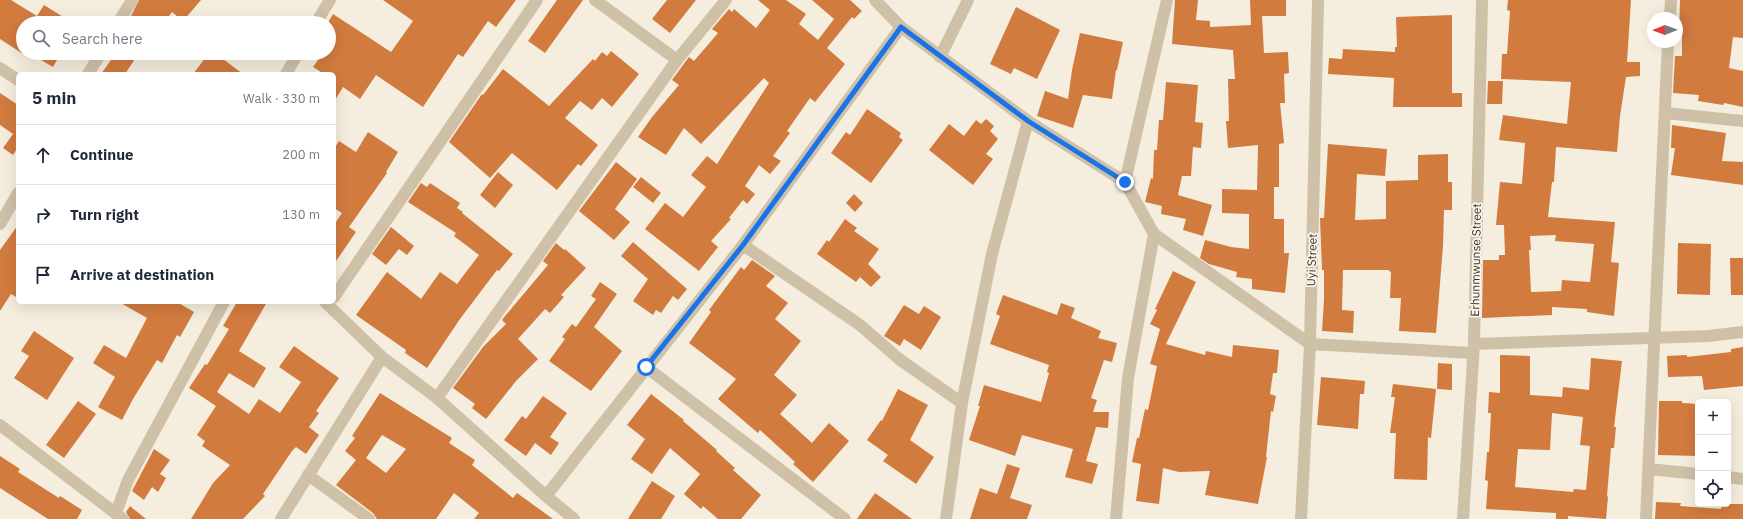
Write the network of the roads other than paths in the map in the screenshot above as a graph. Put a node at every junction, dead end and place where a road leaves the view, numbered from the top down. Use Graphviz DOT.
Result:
graph roads {
  1 [pos="132,0"];
  2 [pos="330,0"];
  3 [pos="537,0"];
  4 [pos="595,0"];
  5 [pos="726,0"];
  6 [pos="875,0"];
  7 [pos="968,0"];
  8 [pos="1167,0"];
  9 [pos="1318,0"];
  10 [pos="1482,0"];
  11 [pos="1671,0"];
  12 [pos="1670,12"];
  13 [pos="122,16"];
  14 [pos="320,16"];
  15 [pos="901,27"];
  16 [pos="1668,48"];
  17 [pos="940,57"];
  18 [pos="97,60"];
  19 [pos="294,60"];
  20 [pos="677,60"];
  21 [pos="0,68"];
  22 [pos="89,72"];
  23 [pos="287,72"];
  24 [pos="16,79"];
  25 [pos="1665,113"];
  26 [pos="1028,121"];
  27 [pos="1743,121"];
  28 [pos="1125,182"];
  29 [pos="16,196"];
  30 [pos="0,224"];
  31 [pos="1154,234"];
  32 [pos="743,245"];
  33 [pos="336,291"];
  34 [pos="223,304"];
  35 [pos="332,304"];
  36 [pos="1743,332"];
  37 [pos="1656,337"];
  38 [pos="1310,344"];
  39 [pos="1473,348"];
  40 [pos="382,357"];
  41 [pos="646,367"];
  42 [pos="437,398"];
  43 [pos="962,403"];
  44 [pos="0,425"];
  45 [pos="1649,469"];
  46 [pos="308,474"];
  47 [pos="1695,474"];
  48 [pos="1731,477"];
  49 [pos="1743,479"];
  50 [pos="546,496"];
  51 [pos="119,516"];
  52 [pos="281,519"];
  53 [pos="369,519"];
  54 [pos="574,519"];
  55 [pos="844,519"];
  56 [pos="946,519"];
  57 [pos="1116,519"];
  58 [pos="1301,519"];
  59 [pos="1463,519"];
  60 [pos="1646,519"];
  1 -- 13 [label="street"];
  2 -- 14 [label="street"];
  3 -- 33 [label="street"];
  4 -- 20 [label="street"];
  5 -- 20 [label="street"];
  6 -- 15 [label="street"];
  7 -- 17 [label="street"];
  8 -- 28 [label="street"];
  9 -- 38 [label="street, Uyi Street"];
  10 -- 39 [label="street, Erhunmwunse Street"];
  11 -- 12 [label="street"];
  15 -- 17 [label="street"];
  15 -- 32 [label="street"];
  16 -- 25 [label="street"];
  17 -- 26 [label="street"];
  18 -- 22 [label="street"];
  19 -- 23 [label="street"];
  20 -- 42 [label="street"];
  21 -- 24 [label="street"];
  25 -- 27 [label="street"];
  25 -- 37 [label="street"];
  26 -- 28 [label="street"];
  26 -- 43 [label="street"];
  28 -- 31 [label="street"];
  29 -- 30 [label="street"];
  31 -- 38 [label="street"];
  31 -- 57 [label="street"];
  32 -- 41 [label="street"];
  32 -- 43 [label="street"];
  34 -- 51 [label="street"];
  35 -- 40 [label="street"];
  36 -- 37 [label="street"];
  37 -- 39 [label="street"];
  37 -- 45 [label="street"];
  38 -- 39 [label="street"];
  38 -- 58 [label="street, Uyi Street"];
  39 -- 59 [label="street, Erhunmwunse Street"];
  40 -- 42 [label="street"];
  40 -- 46 [label="street"];
  41 -- 50 [label="street"];
  41 -- 55 [label="street"];
  42 -- 50 [label="street"];
  43 -- 56 [label="street"];
  44 -- 51 [label="street"];
  45 -- 47 [label="street"];
  45 -- 60 [label="street"];
  46 -- 52 [label="street"];
  46 -- 53 [label="street"];
  48 -- 49 [label="street"];
  50 -- 54 [label="street"];
}
